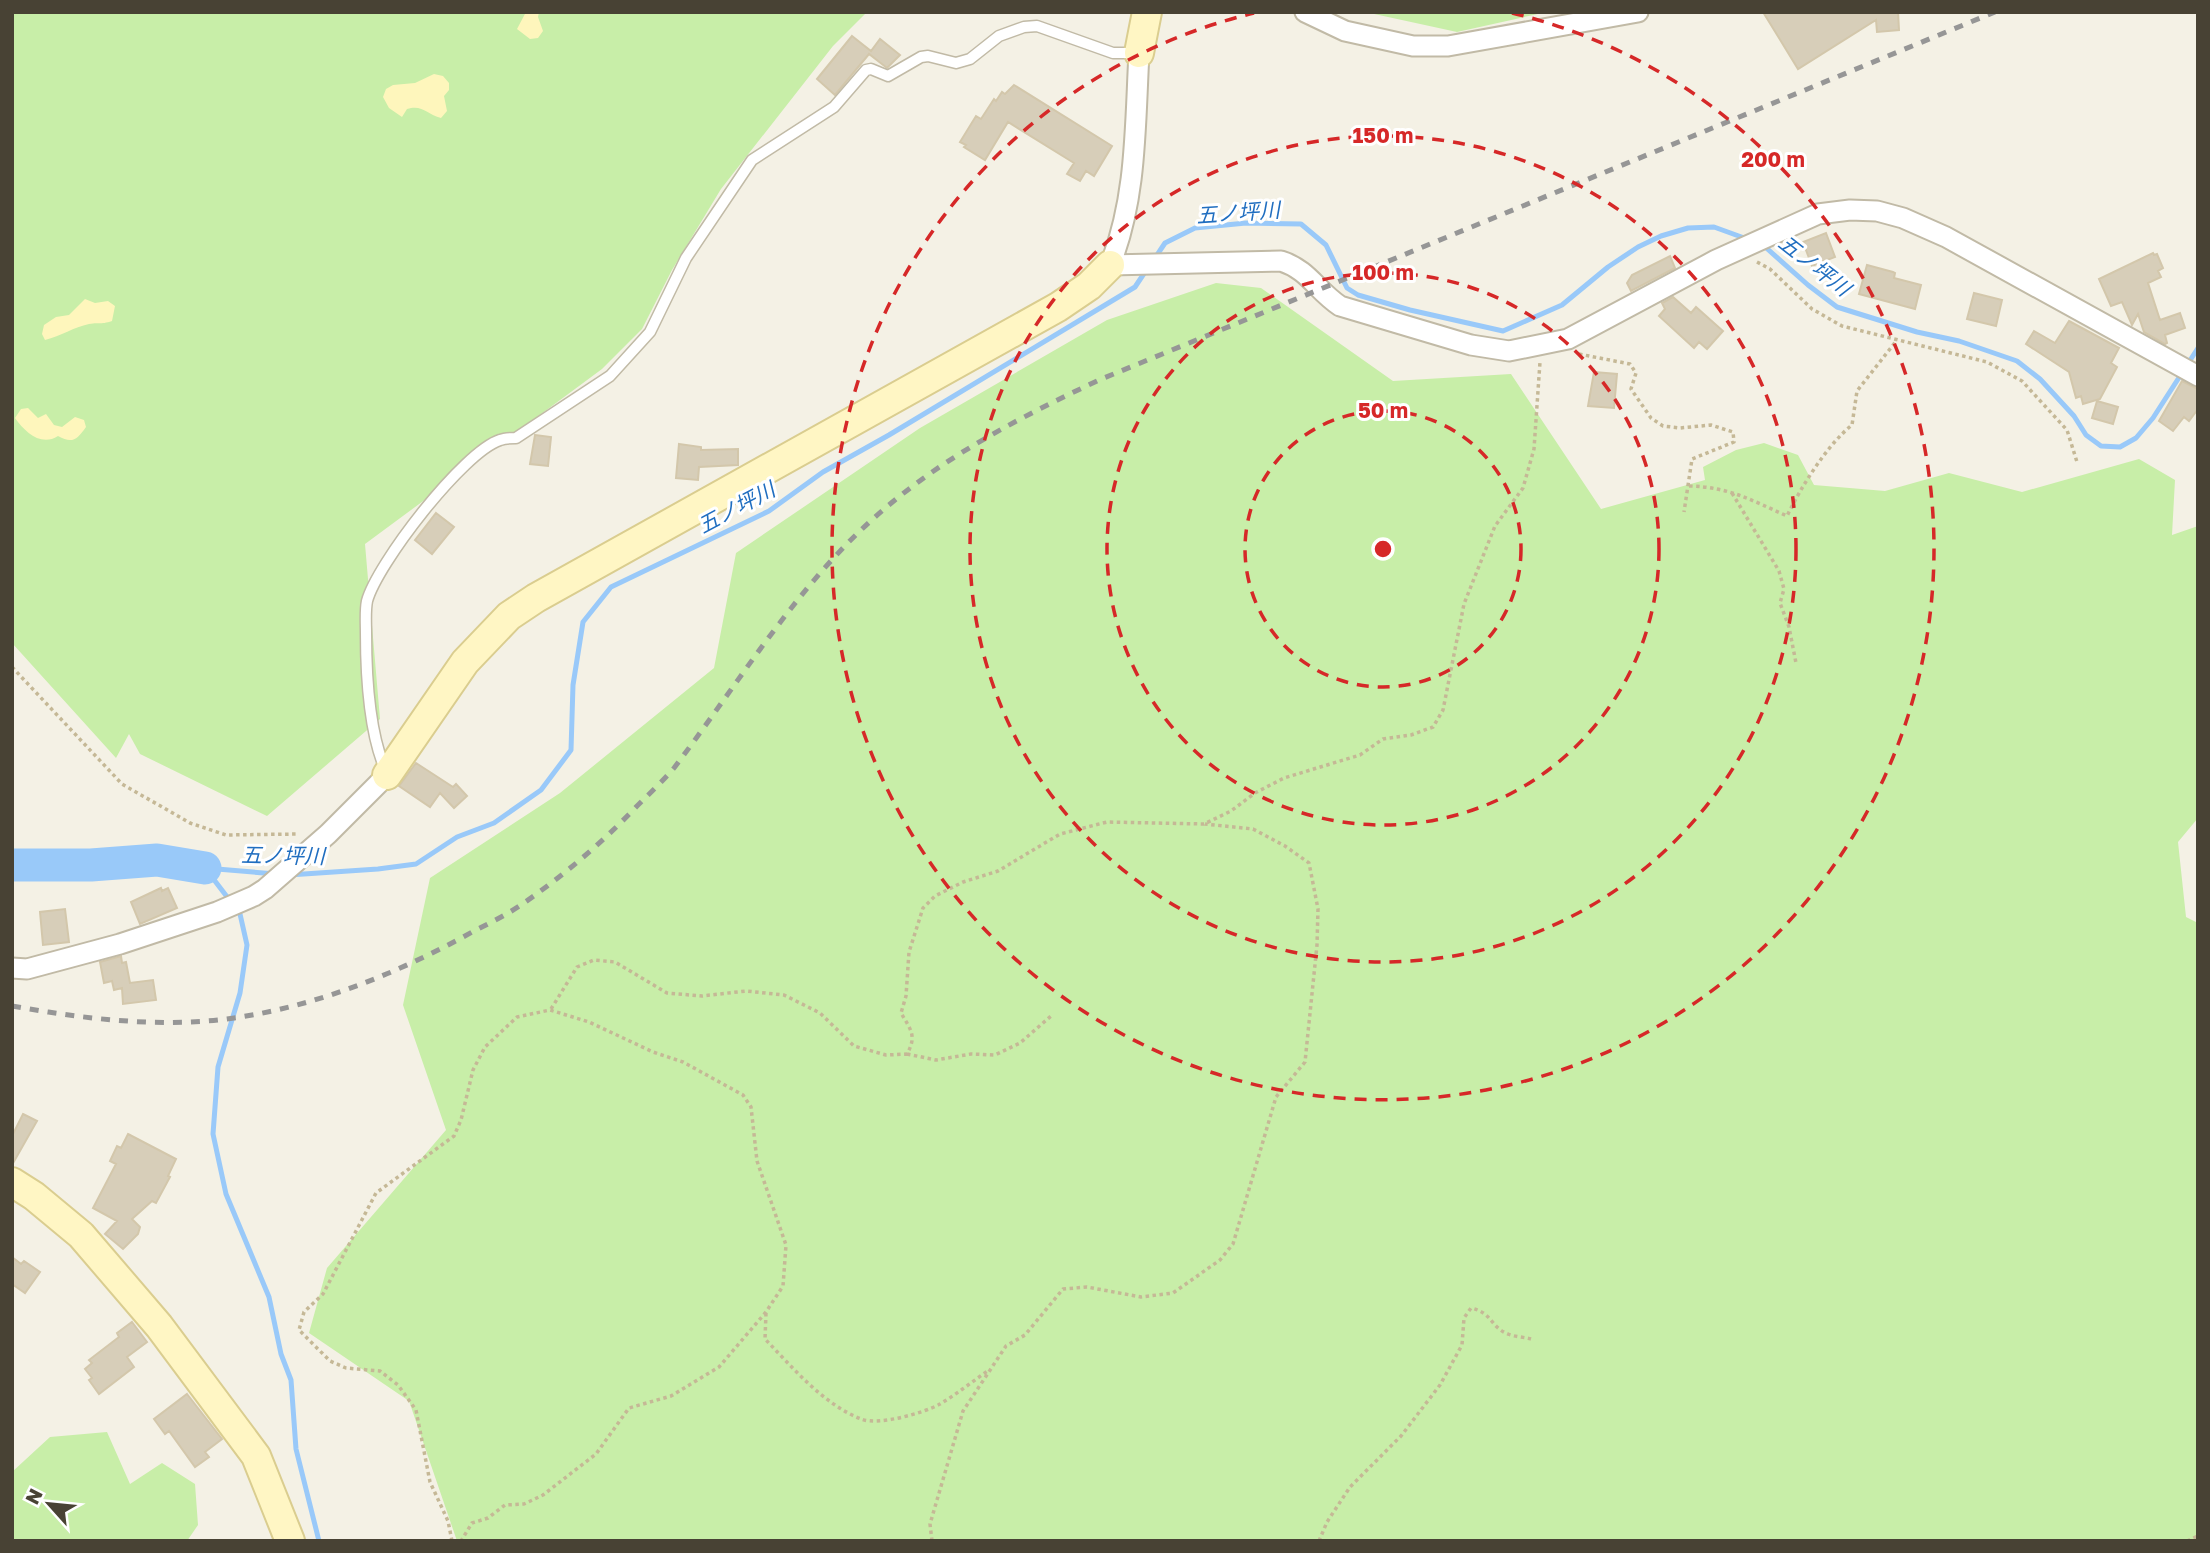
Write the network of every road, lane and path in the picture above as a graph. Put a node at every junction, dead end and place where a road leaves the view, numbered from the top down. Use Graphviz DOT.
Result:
graph roads {
  1 [pos="1147,12"];
  2 [pos="1305,12"];
  3 [pos="1638,12"];
  4 [pos="1139,53"];
  5 [pos="1732,253"];
  6 [pos="1118,266"];
  7 [pos="1897,340"];
  8 [pos="1541,345"];
  9 [pos="1575,353"];
  10 [pos="2198,376"];
  11 [pos="2077,463"];
  12 [pos="1689,486"];
  13 [pos="1731,491"];
  14 [pos="1684,512"];
  15 [pos="1796,663"];
  16 [pos="12,667"];
  17 [pos="387,775"];
  18 [pos="1204,824"];
  19 [pos="328,834"];
  20 [pos="12,968"];
  21 [pos="550,1010"];
  22 [pos="1051,1016"];
  23 [pos="907,1054"];
  24 [pos="12,1182"];
  25 [pos="766,1312"];
  26 [pos="1531,1339"];
  27 [pos="991,1368"];
  28 [pos="2198,1536"];
  29 [pos="290,1541"];
  30 [pos="452,1541"];
  31 [pos="461,1541"];
  32 [pos="932,1541"];
  33 [pos="1319,1541"];
  34 [pos="2188,1541"];
  1 -- 4 [label="street"];
  2 -- 3 [label="street"];
  4 -- 6 [label="street"];
  4 -- 17 [label="lane"];
  5 -- 7 [label="path"];
  5 -- 8 [label="street"];
  5 -- 10 [label="street"];
  6 -- 8 [label="street"];
  6 -- 17 [label="street"];
  7 -- 11 [label="path"];
  7 -- 13 [label="path"];
  8 -- 18 [label="path"];
  9 -- 12 [label="path"];
  12 -- 13 [label="path"];
  12 -- 14 [label="path"];
  13 -- 15 [label="path"];
  16 -- 19 [label="path"];
  17 -- 19 [label="street"];
  18 -- 23 [label="path"];
  18 -- 27 [label="path"];
  19 -- 20 [label="street"];
  21 -- 23 [label="path"];
  21 -- 25 [label="path"];
  21 -- 30 [label="path"];
  22 -- 23 [label="path"];
  24 -- 29 [label="street"];
  25 -- 27 [label="path"];
  25 -- 31 [label="path"];
  26 -- 33 [label="path"];
  27 -- 32 [label="path"];
  28 -- 34 [label="path"];
}
